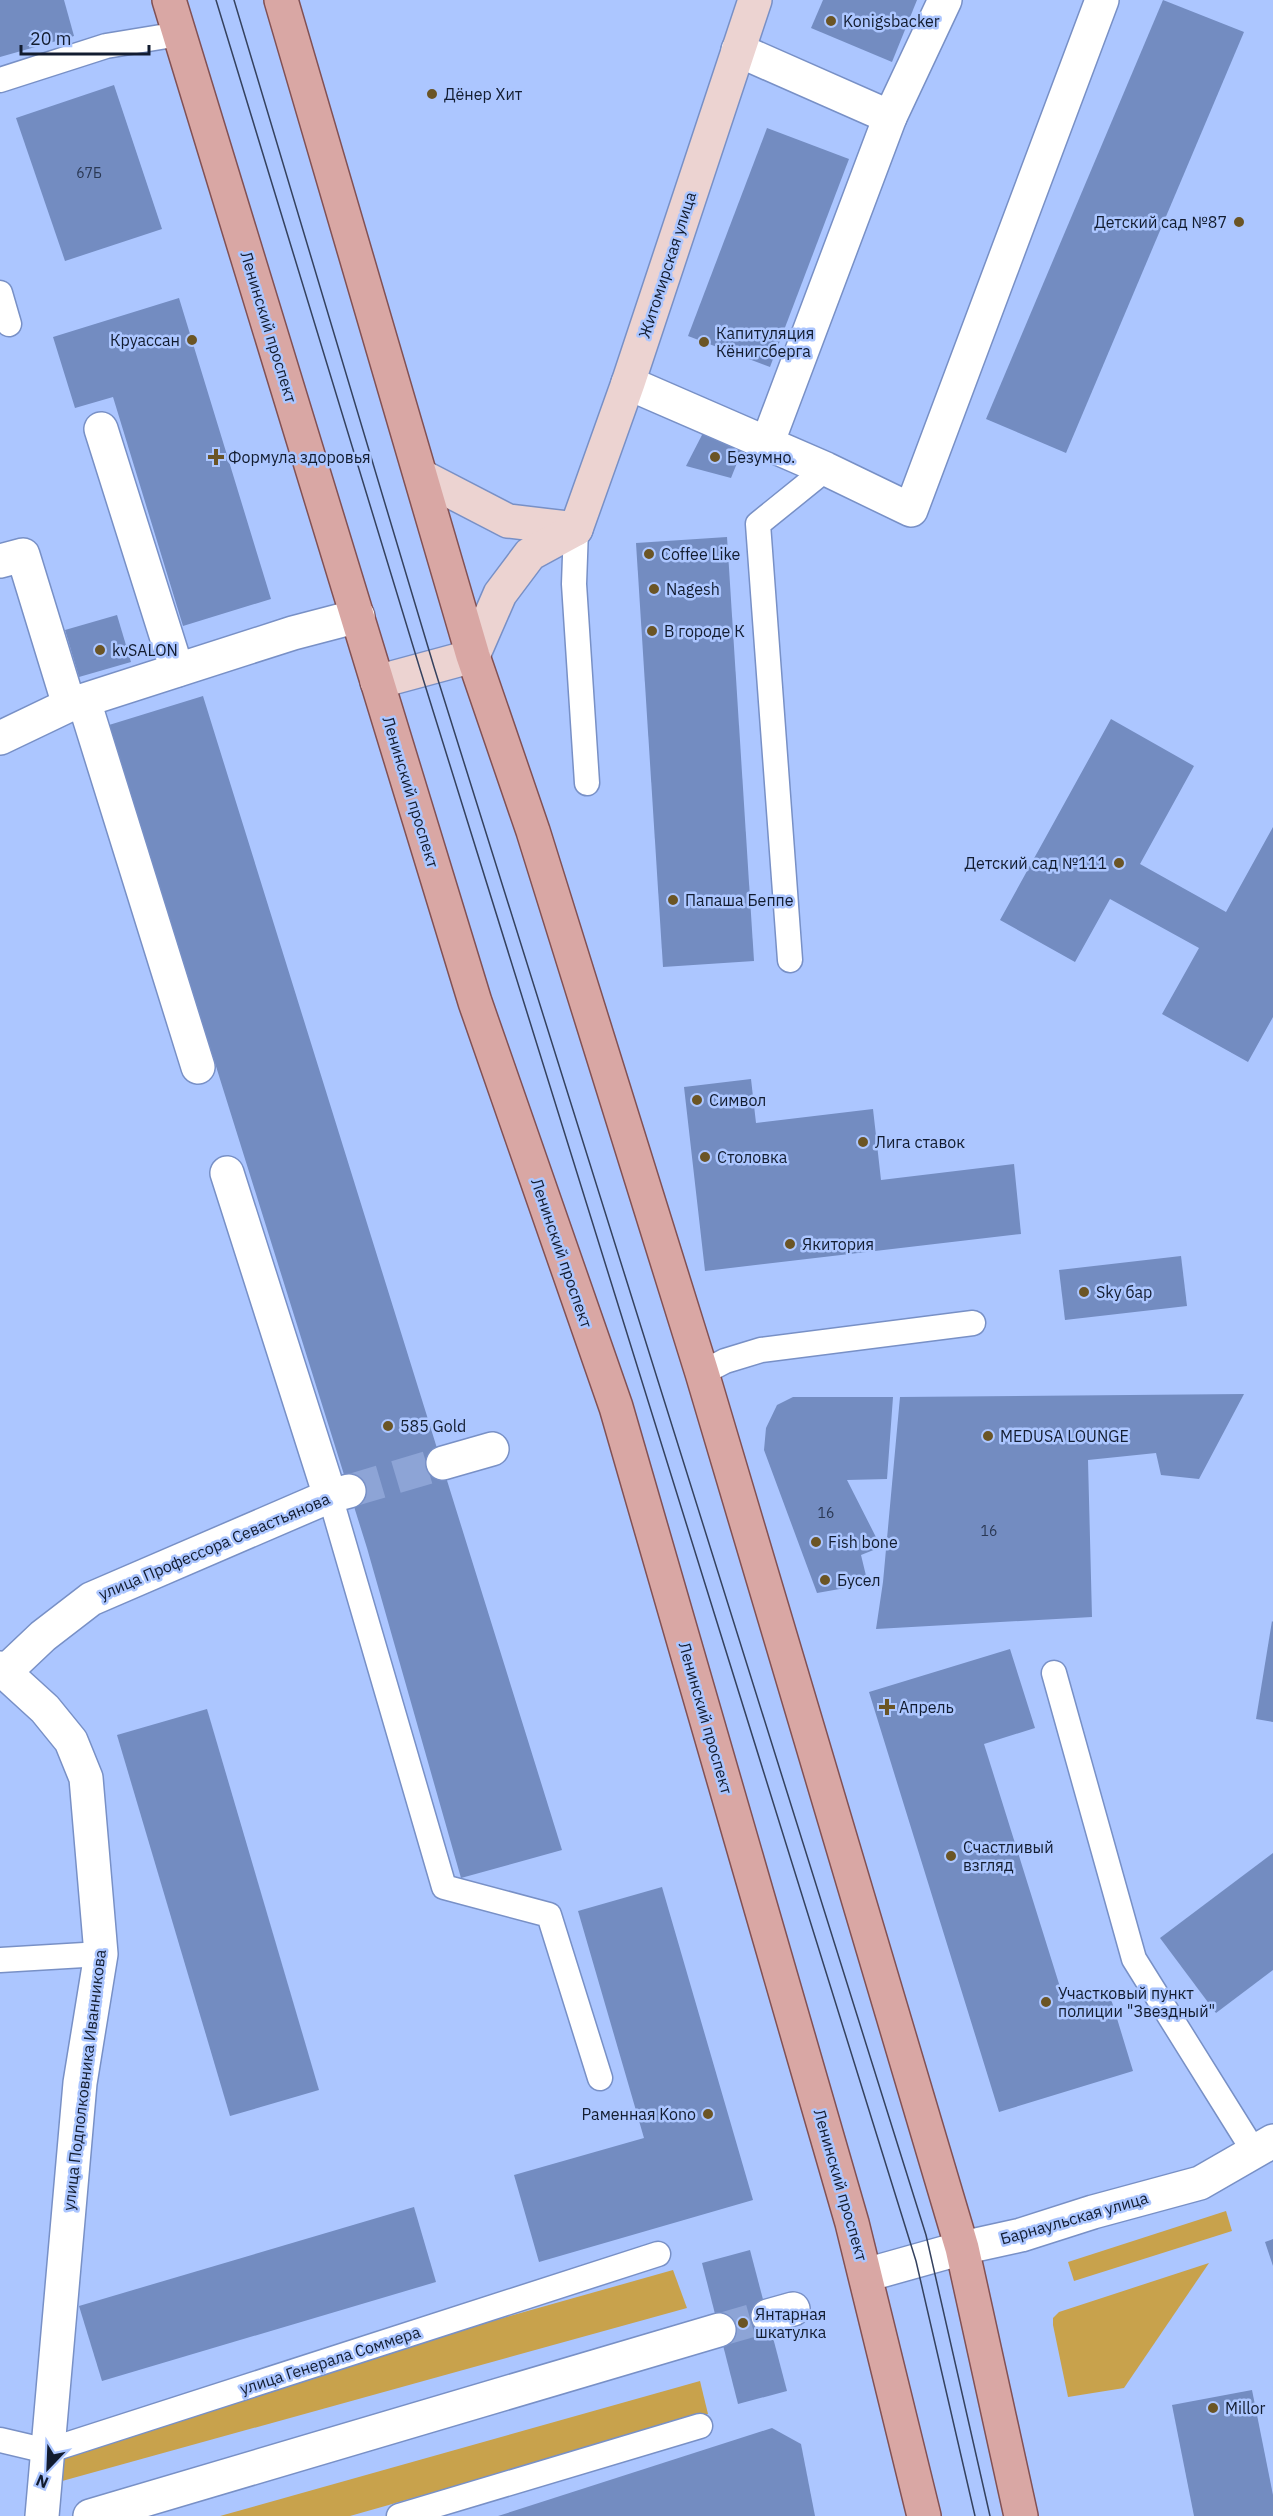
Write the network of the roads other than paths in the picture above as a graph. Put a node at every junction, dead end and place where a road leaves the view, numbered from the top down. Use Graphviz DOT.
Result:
graph roads {
  1 [pos="169,0"];
  2 [pos="281,0"];
  3 [pos="755,0"];
  4 [pos="945,0"];
  5 [pos="1102,0"];
  6 [pos="179,34"];
  7 [pos="738,50"];
  8 [pos="0,80"];
  9 [pos="890,117"];
  10 [pos="0,293"];
  11 [pos="9,324"];
  12 [pos="628,383"];
  13 [pos="101,429"];
  14 [pos="766,444"];
  15 [pos="826,470"];
  16 [pos="421,476"];
  17 [pos="576,529"];
  18 [pos="0,561"];
  19 [pos="358,616"];
  20 [pos="473,656"];
  21 [pos="177,670"];
  22 [pos="377,681"];
  23 [pos="76,703"];
  24 [pos="0,738"];
  25 [pos="587,783"];
  26 [pos="790,960"];
  27 [pos="198,1067"];
  28 [pos="227,1173"];
  29 [pos="973,1323"];
  30 [pos="702,1373"];
  31 [pos="492,1449"];
  32 [pos="443,1463"];
  33 [pos="339,1493"];
  34 [pos="3,1670"];
  35 [pos="1054,1673"];
  36 [pos="101,1954"];
  37 [pos="0,1960"];
  38 [pos="600,2078"];
  39 [pos="1264,2147"];
  40 [pos="962,2248"];
  41 [pos="658,2254"];
  42 [pos="866,2275"];
  43 [pos="719,2330"];
  44 [pos="700,2426"];
  45 [pos="0,2440"];
  46 [pos="47,2451"];
  47 [pos="42,2516"];
  48 [pos="90,2516"];
  49 [pos="399,2516"];
  50 [pos="924,2516"];
  51 [pos="1021,2516"];
  1 -- 6 [label="main road, Ленинский проспект"];
  2 -- 16 [label="main road"];
  3 -- 7 [label="street, Житомирская улица"];
  4 -- 9 [label="street"];
  5 -- 15 [label="street"];
  6 -- 8 [label="lane"];
  6 -- 19 [label="main road, Ленинский проспект"];
  7 -- 9 [label="street"];
  7 -- 12 [label="street, Житомирская улица"];
  9 -- 14 [label="street"];
  10 -- 11 [label="lane"];
  12 -- 14 [label="street"];
  12 -- 17 [label="street, Житомирская улица"];
  13 -- 21 [label="street"];
  14 -- 15 [label="street"];
  15 -- 26 [label="lane"];
  16 -- 17 [label="street"];
  16 -- 20 [label="main road"];
  17 -- 20 [label="street"];
  17 -- 25 [label="lane"];
  18 -- 23 [label="street"];
  19 -- 21 [label="street"];
  19 -- 22 [label="main road, Ленинский проспект"];
  20 -- 22 [label="street"];
  20 -- 30 [label="main road"];
  21 -- 23 [label="street"];
  22 -- 42 [label="main road, Ленинский проспект"];
  23 -- 24 [label="street"];
  23 -- 27 [label="street"];
  28 -- 33 [label="street"];
  29 -- 30 [label="lane"];
  30 -- 40 [label="main road"];
  31 -- 32 [label="street"];
  33 -- 34 [label="street, улица Профессора Севастьянова"];
  33 -- 38 [label="lane"];
  34 -- 36 [label="street, улица Подполковника Иванникова"];
  35 -- 39 [label="lane"];
  36 -- 37 [label="lane"];
  36 -- 46 [label="street, улица Подполковника Иванникова"];
  39 -- 40 [label="street, Барнаульская улица"];
  40 -- 42 [label="street, Барнаульская улица"];
  40 -- 51 [label="main road"];
  41 -- 46 [label="lane, улица Генерала Соммера"];
  42 -- 50 [label="main road, Ленинский проспект"];
  43 -- 48 [label="street"];
  44 -- 49 [label="lane"];
  45 -- 46 [label="lane"];
  46 -- 47 [label="street, улица Подполковника Иванникова"];
}
